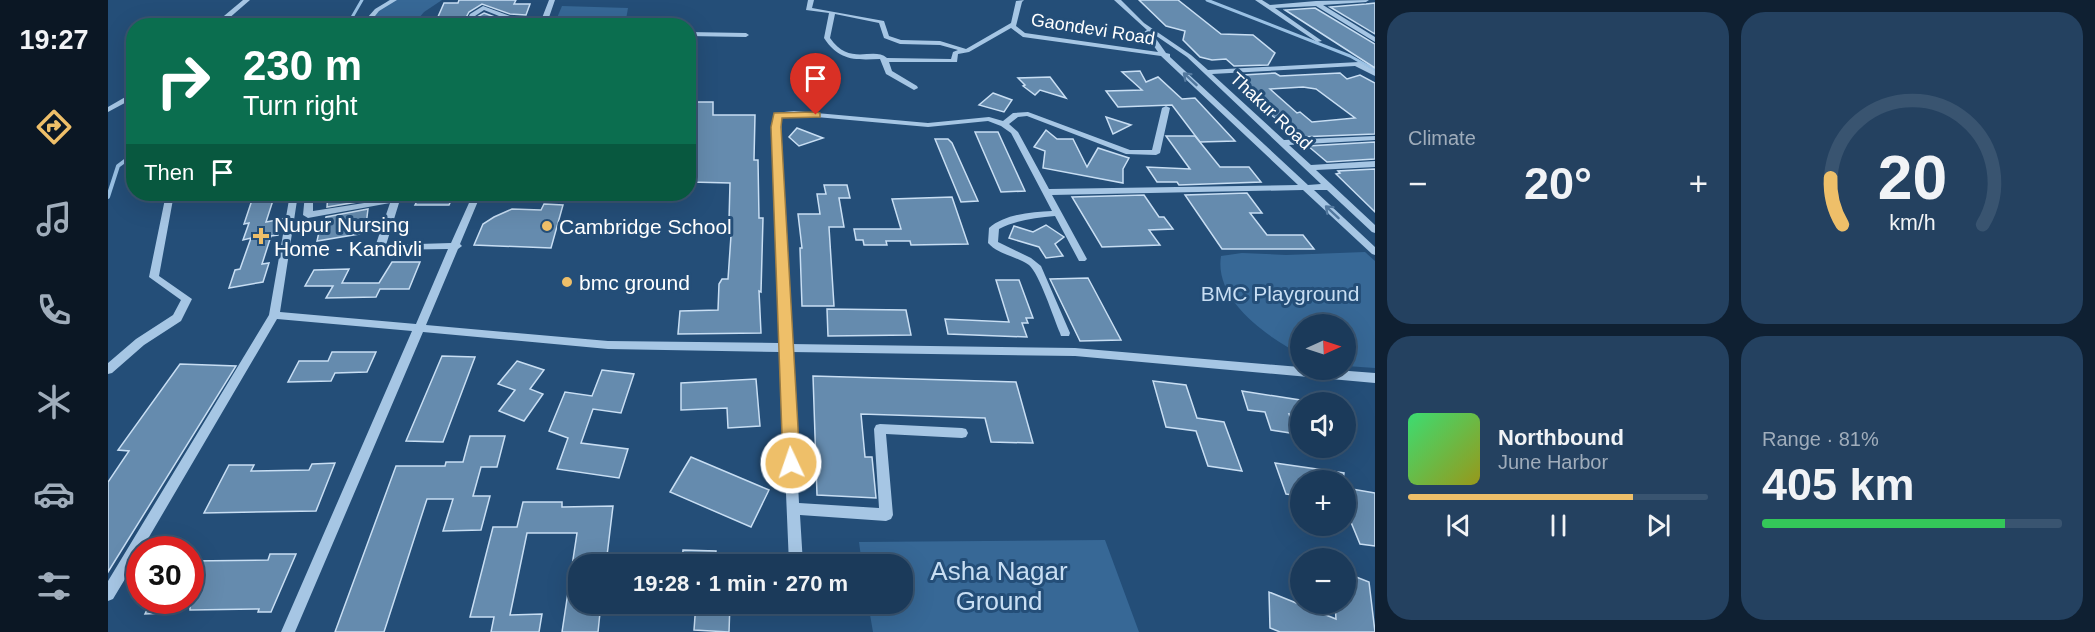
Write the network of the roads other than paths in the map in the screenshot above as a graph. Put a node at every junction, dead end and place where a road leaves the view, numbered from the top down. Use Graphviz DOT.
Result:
graph roads {
  1 [pos="247,0"];
  2 [pos="394,0"];
  3 [pos="552,0"];
  4 [pos="811,0"];
  5 [pos="1021,0"];
  6 [pos="1117,0"];
  7 [pos="1258,0"];
  8 [pos="1366,0"];
  9 [pos="1314,2"];
  10 [pos="1269,7"];
  11 [pos="832,12"];
  12 [pos="225,18"];
  13 [pos="370,18"];
  14 [pos="471,18"];
  15 [pos="508,18"];
  16 [pos="545,18"];
  17 [pos="1013,24"];
  18 [pos="1142,24"];
  19 [pos="696,34"];
  20 [pos="746,35"];
  21 [pos="1375,40"];
  22 [pos="1319,41"];
  23 [pos="966,51"];
  24 [pos="1164,55"];
  25 [pos="1189,56"];
  26 [pos="884,60"];
  27 [pos="1205,72"];
  28 [pos="1375,74"];
  29 [pos="914,88"];
  30 [pos="126,99"];
  31 [pos="1166,108"];
  32 [pos="108,110"];
  33 [pos="1004,124"];
  34 [pos="1375,138"];
  35 [pos="1282,143"];
  36 [pos="1375,164"];
  37 [pos="1309,168"];
  38 [pos="1329,187"];
  39 [pos="1307,189"];
  40 [pos="1047,192"];
  41 [pos="169,201"];
  42 [pos="293,201"];
  43 [pos="309,201"];
  44 [pos="387,201"];
  45 [pos="394,201"];
  46 [pos="474,201"];
  47 [pos="1058,213"];
  48 [pos="1349,228"];
  49 [pos="1374,229"];
  50 [pos="457,246"];
  51 [pos="1375,252"];
  52 [pos="1082,259"];
  53 [pos="274,315"];
  54 [pos="418,328"];
  55 [pos="1065,333"];
  56 [pos="785,347"];
  57 [pos="108,370"];
  58 [pos="1375,378"];
  59 [pos="962,434"];
  60 [pos="794,509"];
  61 [pos="796,554"];
  62 [pos="108,594"];
  63 [pos="288,632"];
  1 -- 12 [label="street"];
  2 -- 13 [label="street"];
  3 -- 16 [label="street"];
  4 -- 11 [label="street"];
  5 -- 17 [label="street, Gaondevi Road"];
  6 -- 18 [label="street, Thakur Road"];
  7 -- 10 [label="street"];
  8 -- 9 [label="street"];
  9 -- 10 [label="street"];
  9 -- 21 [label="street"];
  10 -- 22 [label="street"];
  11 -- 23 [label="street"];
  11 -- 26 [label="street"];
  14 -- 15 [label="street"];
  17 -- 23 [label="street"];
  17 -- 24 [label="street, Gaondevi Road"];
  18 -- 24 [label="street, Thakur Road"];
  18 -- 25 [label="street, Thakur Road"];
  19 -- 20 [label="street"];
  23 -- 26 [label="street"];
  24 -- 25 [label="street, Gaondevi Road"];
  39 -- 24 [label="street, Thakur Road, one-way"];
  25 -- 27 [label="street, Thakur Road"];
  26 -- 29 [label="street"];
  27 -- 28 [label="street"];
  27 -- 35 [label="street, Thakur Road"];
  30 -- 32 [label="street"];
  31 -- 33 [label="street"];
  33 -- 40 [label="street"];
  33 -- 56 [label="street"];
  34 -- 35 [label="street"];
  35 -- 37 [label="street, Thakur Road"];
  36 -- 37 [label="street"];
  37 -- 38 [label="street, Thakur Road"];
  38 -- 39 [label="street"];
  38 -- 49 [label="street, Thakur Road"];
  39 -- 40 [label="street"];
  48 -- 39 [label="street, Thakur Road, one-way"];
  40 -- 47 [label="street"];
  41 -- 57 [label="street"];
  42 -- 53 [label="street"];
  43 -- 44 [label="street"];
  45 -- 50 [label="street"];
  46 -- 50 [label="street"];
  47 -- 52 [label="street"];
  47 -- 55 [label="street"];
  48 -- 49 [label="street, Thakur Road"];
  48 -- 51 [label="street, Thakur Road"];
  50 -- 54 [label="street"];
  53 -- 54 [label="street"];
  53 -- 62 [label="street"];
  54 -- 56 [label="street"];
  54 -- 63 [label="street"];
  56 -- 58 [label="street"];
  56 -- 60 [label="street"];
  59 -- 60 [label="street"];
  60 -- 61 [label="street"];
}
